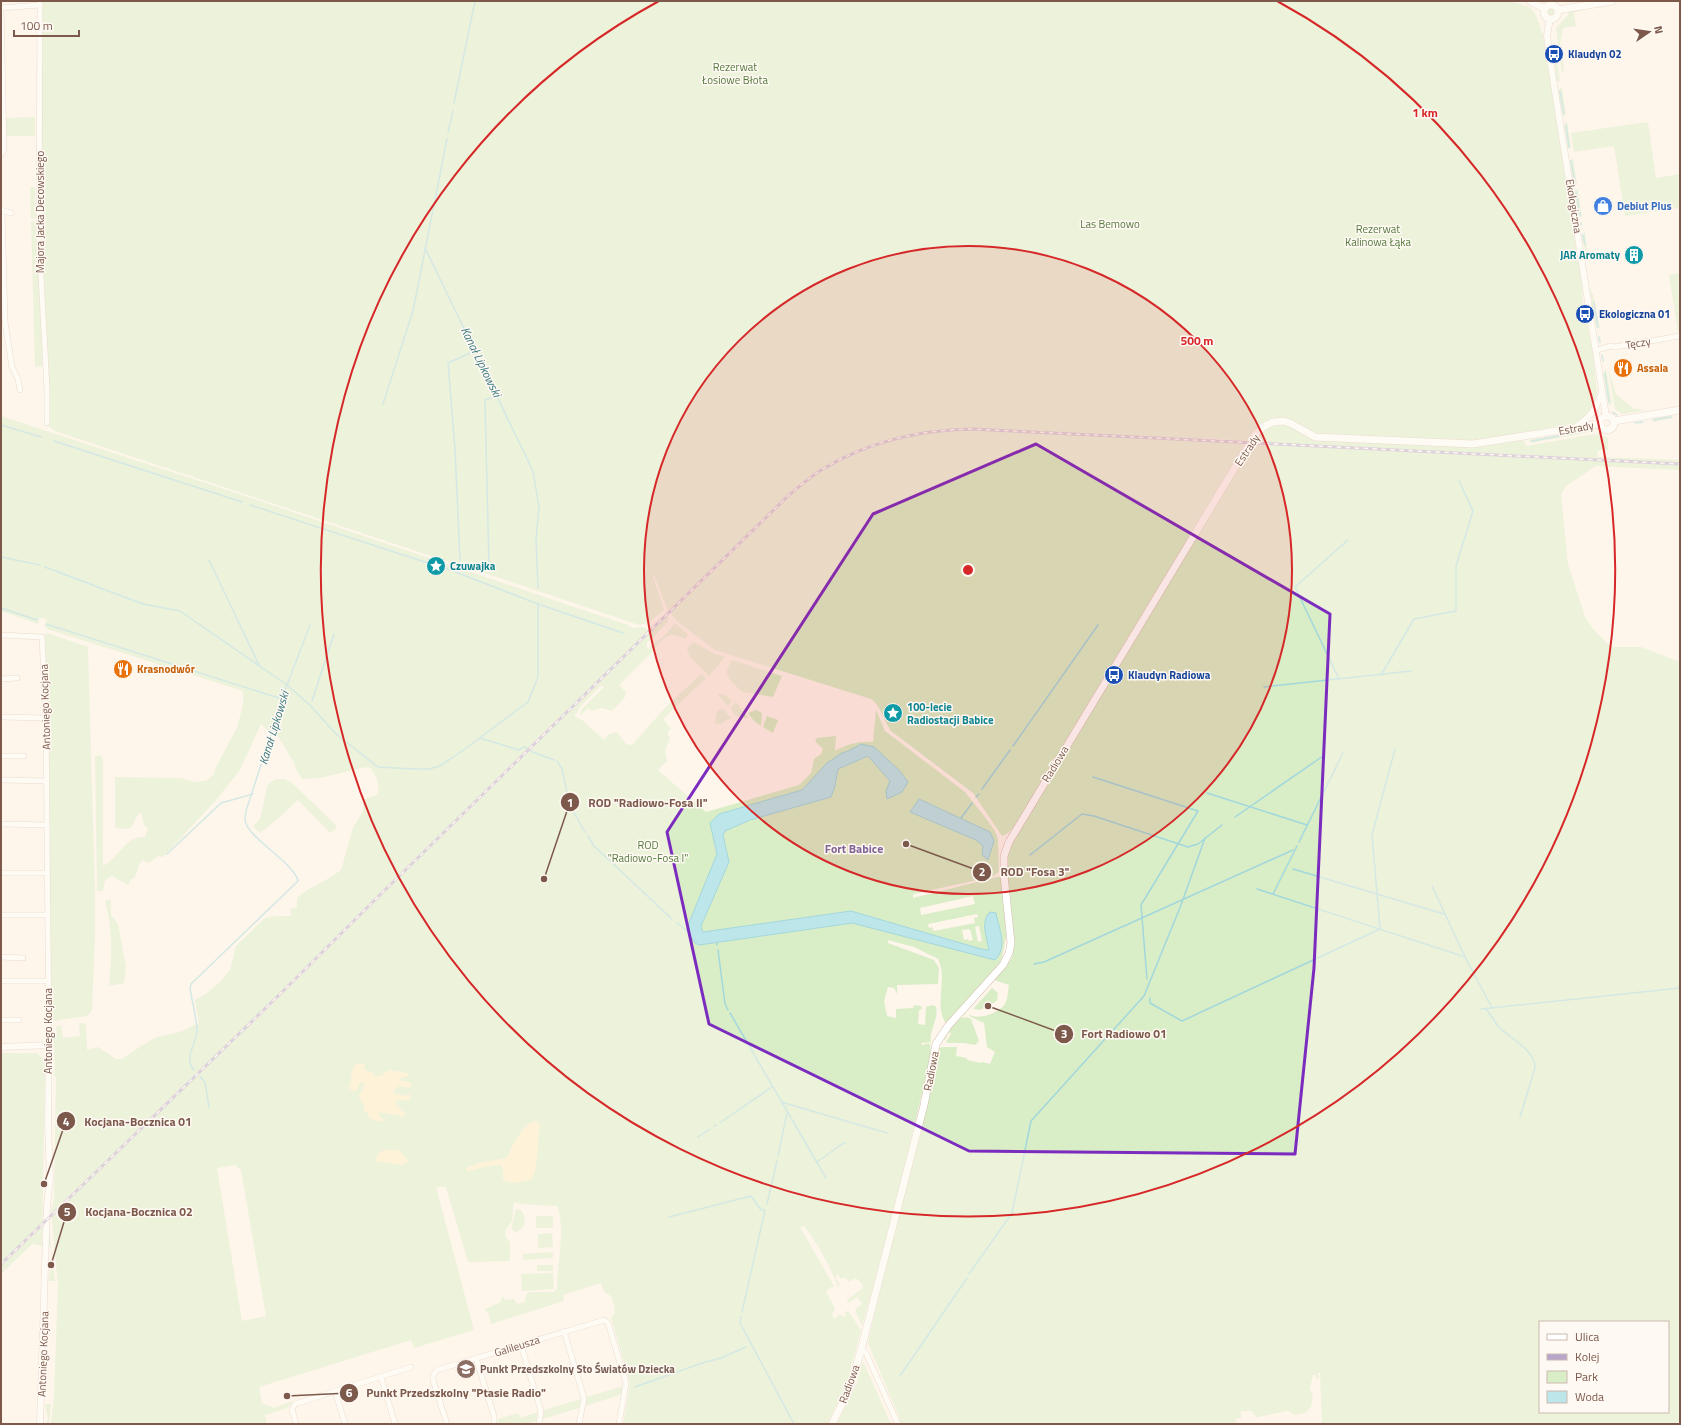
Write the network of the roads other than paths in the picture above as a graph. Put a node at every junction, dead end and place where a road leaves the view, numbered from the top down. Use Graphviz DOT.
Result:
graph roads {
  1 [pos="1530,1"];
  2 [pos="1612,1"];
  3 [pos="40,3"];
  4 [pos="1549,5"];
  5 [pos="1,8"];
  6 [pos="1558,10"];
  7 [pos="1550,19"];
  8 [pos="2,155"];
  9 [pos="2,211"];
  10 [pos="11,213"];
  11 [pos="2,261"];
  12 [pos="1680,336"];
  13 [pos="1597,350"];
  14 [pos="20,390"];
  15 [pos="1602,390"];
  16 [pos="1680,410"];
  17 [pos="1606,416"];
  18 [pos="1614,422"];
  19 [pos="47,423"];
  20 [pos="1600,424"];
  21 [pos="1574,428"];
  22 [pos="1,635"];
  23 [pos="17,678"];
  24 [pos="1,679"];
  25 [pos="1090,706"];
  26 [pos="1,718"];
  27 [pos="46,718"];
  28 [pos="1,756"];
  29 [pos="24,756"];
  30 [pos="1,780"];
  31 [pos="47,781"];
  32 [pos="1,824"];
  33 [pos="47,825"];
  34 [pos="1,873"];
  35 [pos="46,874"];
  36 [pos="1,915"];
  37 [pos="47,915"];
  38 [pos="1,957"];
  39 [pos="23,958"];
  40 [pos="1,981"];
  41 [pos="48,981"];
  42 [pos="1,1020"];
  43 [pos="19,1020"];
  44 [pos="2,1047"];
  45 [pos="49,1047"];
  46 [pos="564,1331"];
  47 [pos="521,1344"];
  48 [pos="861,1350"];
  49 [pos="476,1358"];
  50 [pos="412,1367"];
  51 [pos="381,1377"];
  52 [pos="335,1391"];
  53 [pos="40,1424"];
  54 [pos="296,1424"];
  55 [pos="345,1424"];
  56 [pos="395,1424"];
  57 [pos="447,1424"];
  58 [pos="494,1424"];
  59 [pos="539,1424"];
  60 [pos="579,1424"];
  61 [pos="619,1424"];
  62 [pos="832,1424"];
  63 [pos="898,1424"];
  1 -- 4 [label="main road"];
  2 -- 6 [label="main road"];
  3 -- 5 [label="street"];
  3 -- 19 [label="street, Majora Jacka Decowskiego"];
  4 -- 6 [label="main road"];
  4 -- 7 [label="main road"];
  5 -- 8 [label="street"];
  6 -- 7 [label="main road"];
  7 -- 13 [label="street, Ekologiczna"];
  9 -- 10 [label="street"];
  9 -- 11 [label="street"];
  11 -- 14 [label="street"];
  12 -- 13 [label="street, Tęczy"];
  13 -- 15 [label="street, Ekologiczna"];
  15 -- 17 [label="street, Ekologiczna"];
  15 -- 21 [label="street"];
  16 -- 18 [label="main road"];
  17 -- 18 [label="main road"];
  17 -- 20 [label="main road"];
  18 -- 20 [label="main road"];
  20 -- 21 [label="main road, Estrady"];
  21 -- 25 [label="main road, Estrady"];
  22 -- 27 [label="street, Antoniego Kocjana"];
  23 -- 24 [label="street"];
  25 -- 48 [label="main road, Radiowa"];
  26 -- 27 [label="street"];
  27 -- 31 [label="street, Antoniego Kocjana"];
  28 -- 29 [label="street"];
  30 -- 31 [label="street"];
  31 -- 33 [label="street, Antoniego Kocjana"];
  32 -- 33 [label="street"];
  33 -- 35 [label="street, Antoniego Kocjana"];
  34 -- 35 [label="street"];
  35 -- 37 [label="street, Antoniego Kocjana"];
  36 -- 37 [label="street"];
  37 -- 41 [label="street, Antoniego Kocjana"];
  38 -- 39 [label="street"];
  40 -- 41 [label="street"];
  41 -- 45 [label="street, Antoniego Kocjana"];
  42 -- 43 [label="street"];
  44 -- 45 [label="street"];
  45 -- 53 [label="street, Antoniego Kocjana"];
  46 -- 47 [label="street, Galileusza"];
  46 -- 60 [label="street"];
  46 -- 61 [label="street, Galileusza"];
  47 -- 49 [label="street, Galileusza"];
  47 -- 59 [label="street"];
  48 -- 62 [label="main road, Radiowa"];
  48 -- 63 [label="street"];
  49 -- 57 [label="street, Galileusza"];
  49 -- 58 [label="street"];
  50 -- 51 [label="street"];
  51 -- 52 [label="street"];
  51 -- 56 [label="street"];
  52 -- 54 [label="street"];
  52 -- 55 [label="street"];
}
